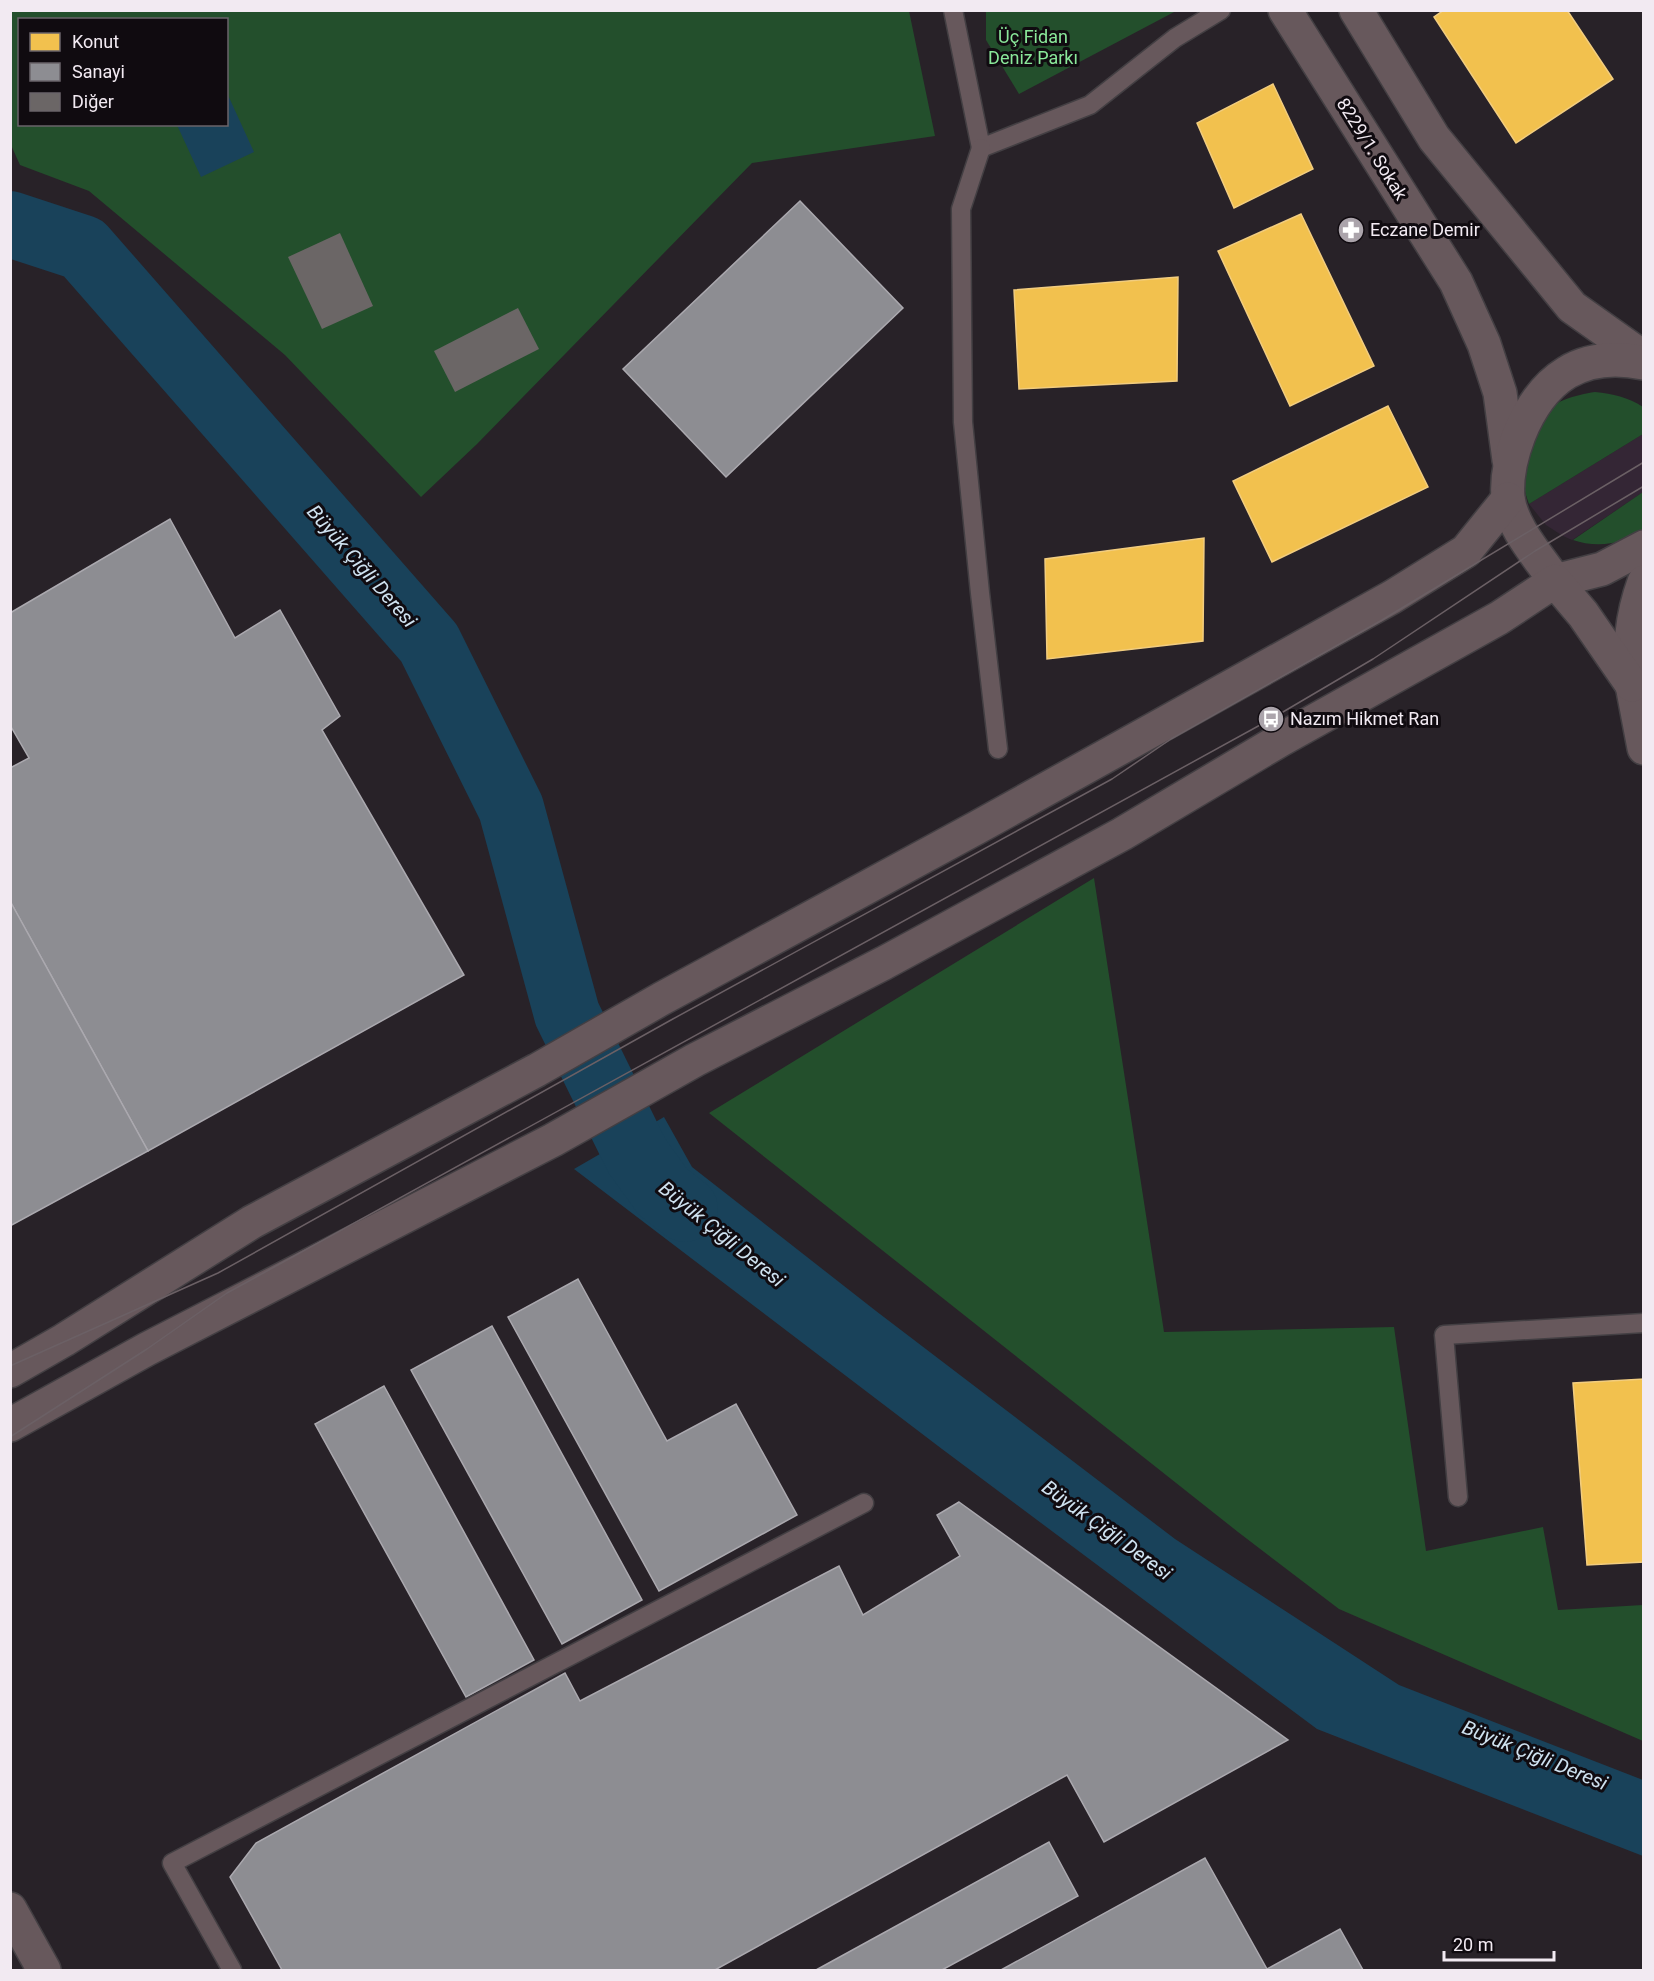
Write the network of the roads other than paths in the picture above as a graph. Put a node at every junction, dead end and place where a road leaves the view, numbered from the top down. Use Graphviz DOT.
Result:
graph roads {
  1 [pos="953,10"];
  2 [pos="1221,10"];
  3 [pos="1285,10"];
  4 [pos="1356,10"];
  5 [pos="981,148"];
  6 [pos="1644,358"];
  7 [pos="1644,363"];
  8 [pos="1509,460"];
  9 [pos="1508,499"];
  10 [pos="1644,547"];
  11 [pos="1555,581"];
  12 [pos="1644,582"];
  13 [pos="1632,685"];
  14 [pos="1644,748"];
  15 [pos="998,749"];
  16 [pos="1644,1323"];
  17 [pos="10,1371"];
  18 [pos="10,1425"];
  19 [pos="1458,1497"];
  20 [pos="864,1503"];
  21 [pos="10,1909"];
  22 [pos="44,1971"];
  23 [pos="232,1971"];
  1 -- 5 [label="lane"];
  2 -- 5 [label="lane"];
  3 -- 8 [label="street, 8229/1. Sokak"];
  4 -- 6 [label="street"];
  5 -- 15 [label="lane"];
  7 -- 8 [label="street"];
  8 -- 9 [label="street"];
  9 -- 11 [label="street"];
  9 -- 17 [label="street"];
  10 -- 11 [label="street"];
  11 -- 13 [label="street"];
  11 -- 18 [label="street"];
  12 -- 13 [label="street"];
  13 -- 14 [label="street"];
  16 -- 19 [label="lane"];
  20 -- 23 [label="lane"];
  21 -- 22 [label="street"];
}
